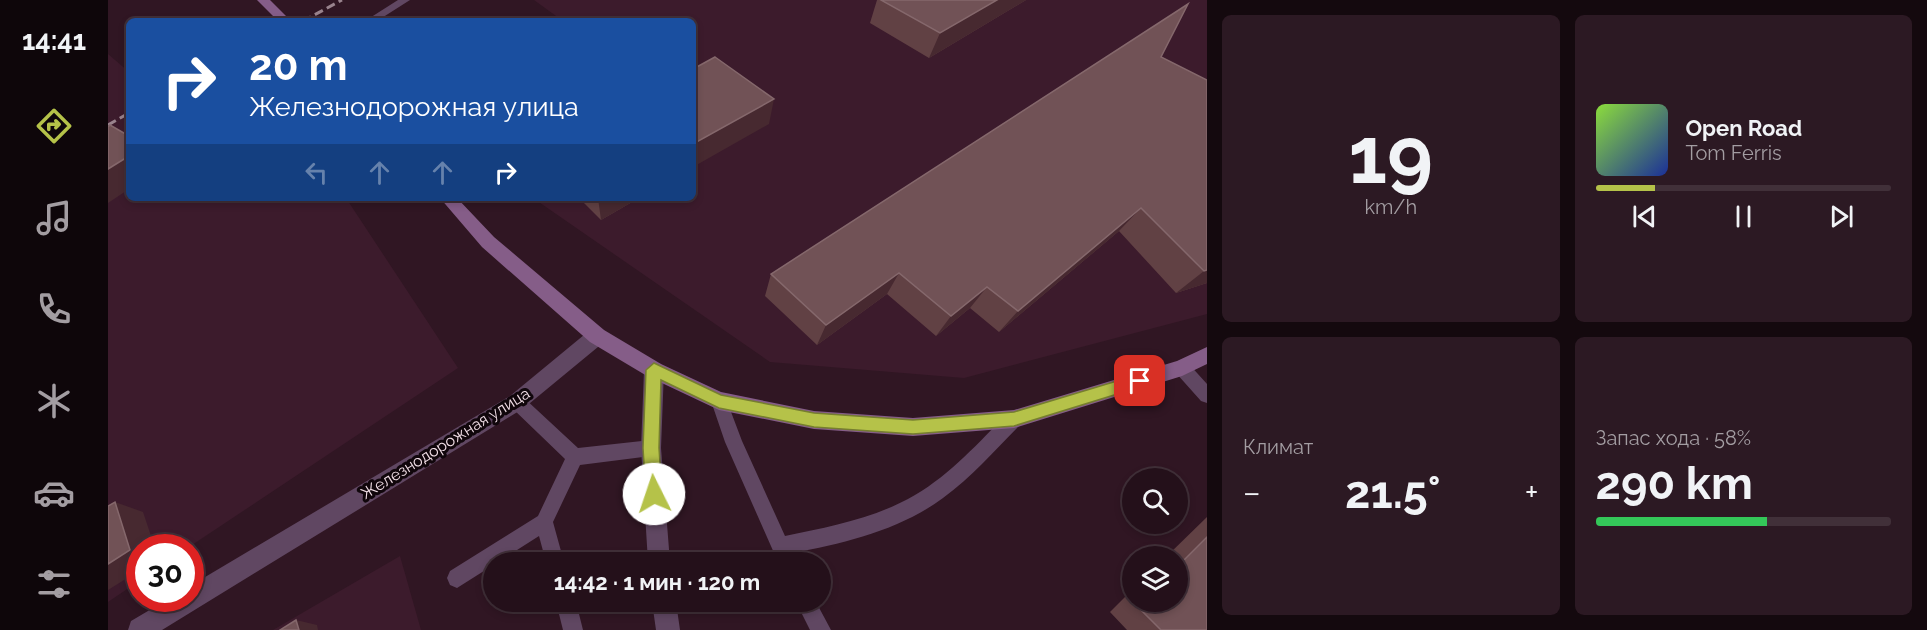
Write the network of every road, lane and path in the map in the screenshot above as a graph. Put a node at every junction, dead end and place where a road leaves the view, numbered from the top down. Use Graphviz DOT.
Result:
graph roads {
  1 [pos="263,0"];
  2 [pos="405,0"];
  3 [pos="282,18"];
  4 [pos="375,18"];
  5 [pos="451,201"];
  6 [pos="597,336"];
  7 [pos="1207,355"];
  8 [pos="1182,368"];
  9 [pos="654,370"];
  10 [pos="1207,396"];
  11 [pos="719,401"];
  12 [pos="517,402"];
  13 [pos="1014,419"];
  14 [pos="651,448"];
  15 [pos="575,458"];
  16 [pos="544,522"];
  17 [pos="779,546"];
  18 [pos="552,552"];
  19 [pos="658,552"];
  20 [pos="782,552"];
  21 [pos="457,578"];
  22 [pos="568,612"];
  23 [pos="665,612"];
  24 [pos="811,612"];
  25 [pos="140,630"];
  26 [pos="573,630"];
  27 [pos="668,630"];
  28 [pos="820,630"];
  1 -- 3 [label="main road"];
  2 -- 4 [label="lane"];
  5 -- 6 [label="main road"];
  6 -- 9 [label="main road"];
  6 -- 12 [label="street, Железнодорожная улица"];
  7 -- 8 [label="main road"];
  8 -- 10 [label="lane"];
  8 -- 13 [label="main road"];
  9 -- 11 [label="main road"];
  9 -- 14 [label="street"];
  11 -- 13 [label="main road"];
  11 -- 17 [label="lane"];
  12 -- 15 [label="lane"];
  12 -- 25 [label="street, Железнодорожная улица"];
  13 -- 17 [label="lane"];
  14 -- 15 [label="lane"];
  14 -- 19 [label="street"];
  15 -- 16 [label="lane"];
  16 -- 18 [label="lane"];
  16 -- 21 [label="lane"];
  17 -- 20 [label="lane"];
  22 -- 26 [label="lane"];
  23 -- 27 [label="street"];
  24 -- 28 [label="lane"];
}
